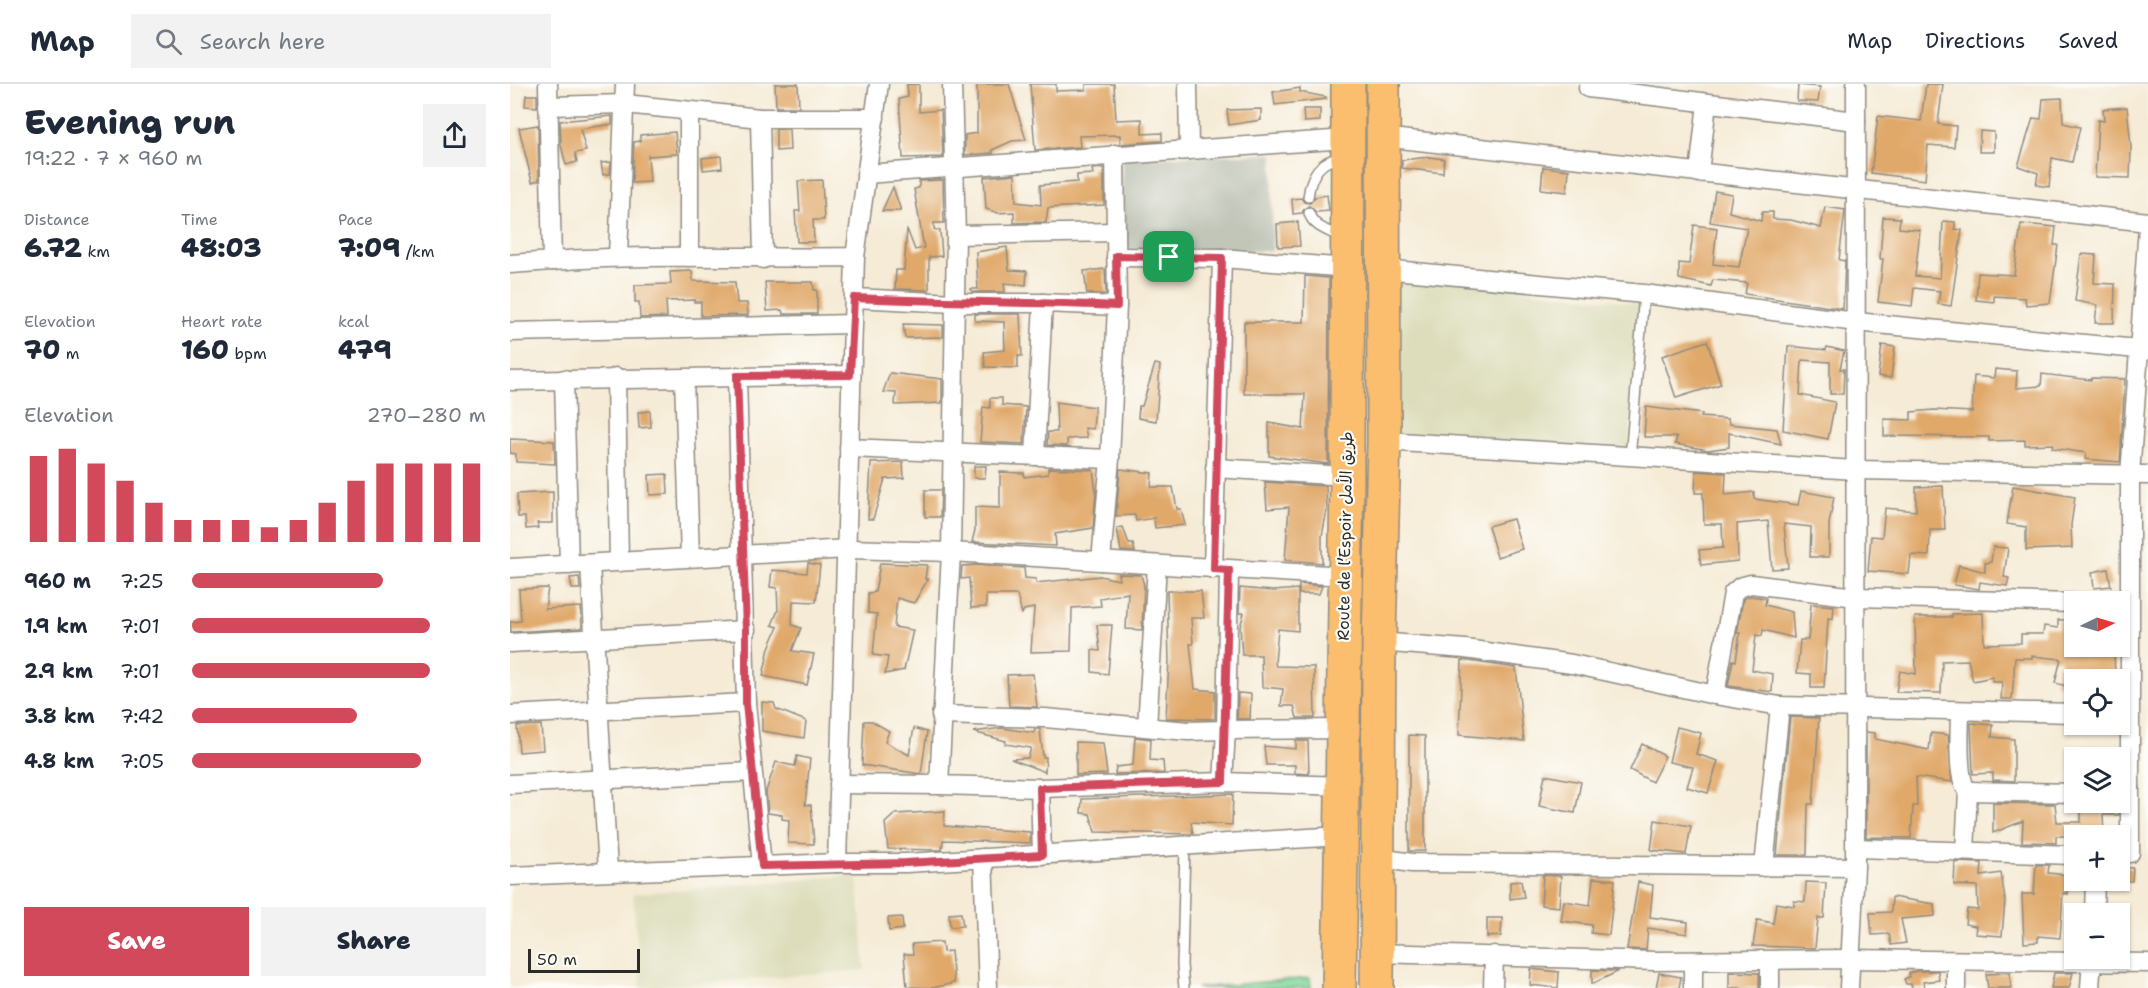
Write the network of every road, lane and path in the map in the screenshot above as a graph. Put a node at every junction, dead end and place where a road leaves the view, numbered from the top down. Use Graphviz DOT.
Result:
graph roads {
  1 [pos="548,84"];
  2 [pos="625,84"];
  3 [pos="879,84"];
  4 [pos="952,84"];
  5 [pos="1188,84"];
  6 [pos="1348,84"];
  7 [pos="1383,84"];
  8 [pos="1856,84"];
  9 [pos="1588,88"];
  10 [pos="1707,103"];
  11 [pos="625,104"];
  12 [pos="548,106"];
  13 [pos="689,112"];
  14 [pos="760,118"];
  15 [pos="875,118"];
  16 [pos="1856,121"];
  17 [pos="1382,137"];
  18 [pos="1348,148"];
  19 [pos="1189,150"];
  20 [pos="1115,154"];
  21 [pos="953,166"];
  22 [pos="1699,173"];
  23 [pos="866,174"];
  24 [pos="1856,190"];
  25 [pos="1308,197"];
  26 [pos="1309,213"];
  27 [pos="2148,222"];
  28 [pos="2148,227"];
  29 [pos="1116,232"];
  30 [pos="956,235"];
  31 [pos="1348,254"];
  32 [pos="618,256"];
  33 [pos="1116,256"];
  34 [pos="689,257"];
  35 [pos="855,257"];
  36 [pos="1222,258"];
  37 [pos="763,259"];
  38 [pos="552,261"];
  39 [pos="510,264"];
  40 [pos="1384,269"];
  41 [pos="1644,294"];
  42 [pos="854,298"];
  43 [pos="955,303"];
  44 [pos="1043,303"];
  45 [pos="1117,306"];
  46 [pos="1856,322"];
  47 [pos="852,324"];
  48 [pos="510,332"];
  49 [pos="2144,350"];
  50 [pos="850,375"];
  51 [pos="737,376"];
  52 [pos="616,377"];
  53 [pos="564,379"];
  54 [pos="684,379"];
  55 [pos="510,381"];
  56 [pos="1384,441"];
  57 [pos="849,448"];
  58 [pos="951,453"];
  59 [pos="1035,456"];
  60 [pos="1630,458"];
  61 [pos="1110,459"];
  62 [pos="1215,468"];
  63 [pos="1856,470"];
  64 [pos="2139,475"];
  65 [pos="1347,476"];
  66 [pos="848,549"];
  67 [pos="951,552"];
  68 [pos="742,553"];
  69 [pos="690,557"];
  70 [pos="1101,561"];
  71 [pos="619,562"];
  72 [pos="590,564"];
  73 [pos="569,565"];
  74 [pos="1157,565"];
  75 [pos="510,568"];
  76 [pos="1221,569"];
  77 [pos="1345,576"];
  78 [pos="1856,597"];
  79 [pos="2064,603"];
  80 [pos="2133,604"];
  81 [pos="746,630"];
  82 [pos="593,638"];
  83 [pos="1379,642"];
  84 [pos="510,643"];
  85 [pos="1715,695"];
  86 [pos="746,703"];
  87 [pos="1780,706"];
  88 [pos="1856,708"];
  89 [pos="597,709"];
  90 [pos="1960,711"];
  91 [pos="2064,713"];
  92 [pos="2133,714"];
  93 [pos="510,715"];
  94 [pos="941,715"];
  95 [pos="1147,727"];
  96 [pos="1344,729"];
  97 [pos="1226,730"];
  98 [pos="2130,747"];
  99 [pos="752,772"];
  100 [pos="601,778"];
  101 [pos="1223,782"];
  102 [pos="510,784"];
  103 [pos="839,784"];
  104 [pos="939,785"];
  105 [pos="1343,786"];
  106 [pos="1040,788"];
  107 [pos="1968,791"];
  108 [pos="2064,793"];
  109 [pos="1341,836"];
  110 [pos="1185,846"];
  111 [pos="1856,848"];
  112 [pos="1965,851"];
  113 [pos="1379,853"];
  114 [pos="2130,853"];
  115 [pos="2148,853"];
  116 [pos="1042,855"];
  117 [pos="2064,855"];
  118 [pos="982,858"];
  119 [pos="837,863"];
  120 [pos="762,866"];
  121 [pos="1764,867"];
  122 [pos="1856,867"];
  123 [pos="608,871"];
  124 [pos="510,876"];
  125 [pos="1377,953"];
  126 [pos="1494,955"];
  127 [pos="1849,959"];
  128 [pos="1692,961"];
  129 [pos="1770,961"];
  130 [pos="2064,961"];
  131 [pos="1956,962"];
  132 [pos="2130,962"];
  133 [pos="2148,963"];
  134 [pos="2091,969"];
  135 [pos="988,988"];
  136 [pos="1184,988"];
  137 [pos="1339,988"];
  138 [pos="1377,988"];
  139 [pos="1493,988"];
  140 [pos="1692,988"];
  141 [pos="1770,988"];
  142 [pos="1849,988"];
  143 [pos="1956,988"];
  144 [pos="2090,988"];
  1 -- 12 [label="street"];
  2 -- 11 [label="street"];
  3 -- 15 [label="street"];
  4 -- 21 [label="street"];
  5 -- 19 [label="street"];
  6 -- 18 [label="highway, Route de l’Espoir طريق الأمل"];
  7 -- 17 [label="highway"];
  8 -- 16 [label="street"];
  9 -- 10 [label="street"];
  10 -- 16 [label="street"];
  10 -- 22 [label="street"];
  11 -- 12 [label="street"];
  11 -- 13 [label="street"];
  11 -- 32 [label="street"];
  12 -- 38 [label="street"];
  13 -- 14 [label="street"];
  13 -- 34 [label="street"];
  14 -- 15 [label="street"];
  14 -- 37 [label="street"];
  15 -- 23 [label="street"];
  16 -- 24 [label="street"];
  17 -- 22 [label="street"];
  17 -- 40 [label="highway"];
  18 -- 19 [label="street"];
  18 -- 25 [label="lane"];
  18 -- 31 [label="highway, Route de l’Espoir طريق الأمل"];
  19 -- 20 [label="street"];
  20 -- 21 [label="street"];
  20 -- 29 [label="street"];
  21 -- 23 [label="street"];
  21 -- 30 [label="street"];
  22 -- 24 [label="street"];
  23 -- 35 [label="street"];
  24 -- 27 [label="street"];
  24 -- 46 [label="street"];
  26 -- 31 [label="lane"];
  28 -- 49 [label="street"];
  29 -- 30 [label="street"];
  29 -- 33 [label="street"];
  30 -- 43 [label="street"];
  31 -- 36 [label="street"];
  31 -- 65 [label="highway, Route de l’Espoir طريق الأمل"];
  32 -- 34 [label="street"];
  32 -- 38 [label="street"];
  33 -- 36 [label="street"];
  33 -- 45 [label="street"];
  34 -- 37 [label="street"];
  35 -- 37 [label="street"];
  35 -- 42 [label="street"];
  36 -- 62 [label="street"];
  38 -- 39 [label="street"];
  40 -- 41 [label="street"];
  40 -- 56 [label="highway"];
  41 -- 46 [label="street"];
  41 -- 60 [label="lane"];
  42 -- 43 [label="street"];
  42 -- 47 [label="street"];
  43 -- 44 [label="street"];
  43 -- 58 [label="street"];
  44 -- 45 [label="street"];
  44 -- 59 [label="street"];
  45 -- 61 [label="street"];
  46 -- 49 [label="street"];
  46 -- 63 [label="street"];
  47 -- 48 [label="street"];
  47 -- 50 [label="street"];
  49 -- 64 [label="street"];
  50 -- 51 [label="street"];
  50 -- 57 [label="street"];
  51 -- 54 [label="street"];
  51 -- 68 [label="street"];
  52 -- 53 [label="street"];
  52 -- 54 [label="street"];
  52 -- 71 [label="street"];
  53 -- 55 [label="street"];
  53 -- 73 [label="street"];
  54 -- 69 [label="street"];
  56 -- 60 [label="street"];
  56 -- 83 [label="highway"];
  57 -- 58 [label="street"];
  57 -- 66 [label="street"];
  58 -- 59 [label="street"];
  58 -- 67 [label="street"];
  59 -- 61 [label="street"];
  60 -- 63 [label="street"];
  61 -- 70 [label="street"];
  62 -- 65 [label="street"];
  62 -- 76 [label="street"];
  63 -- 64 [label="street"];
  63 -- 78 [label="street"];
  64 -- 80 [label="street"];
  65 -- 77 [label="highway, Route de l’Espoir طريق الأمل"];
  66 -- 67 [label="street"];
  66 -- 68 [label="street"];
  66 -- 103 [label="street"];
  67 -- 70 [label="street"];
  67 -- 94 [label="street"];
  68 -- 69 [label="street"];
  68 -- 81 [label="street"];
  69 -- 71 [label="street"];
  70 -- 74 [label="street"];
  71 -- 72 [label="street"];
  72 -- 73 [label="street"];
  72 -- 82 [label="street"];
  73 -- 75 [label="street"];
  74 -- 76 [label="street"];
  74 -- 95 [label="street"];
  76 -- 77 [label="street"];
  76 -- 97 [label="street"];
  77 -- 96 [label="highway, Route de l’Espoir طريق الأمل"];
  78 -- 79 [label="street"];
  78 -- 85 [label="street"];
  78 -- 88 [label="street"];
  80 -- 92 [label="street"];
  81 -- 82 [label="street"];
  81 -- 86 [label="street"];
  82 -- 84 [label="street"];
  82 -- 89 [label="street"];
  83 -- 85 [label="street"];
  83 -- 113 [label="highway"];
  85 -- 87 [label="street"];
  86 -- 89 [label="street"];
  86 -- 99 [label="street"];
  87 -- 88 [label="street"];
  87 -- 121 [label="street"];
  88 -- 90 [label="street"];
  88 -- 111 [label="street"];
  89 -- 93 [label="street"];
  89 -- 100 [label="street"];
  90 -- 91 [label="street"];
  90 -- 107 [label="street"];
  92 -- 98 [label="street"];
  94 -- 95 [label="street"];
  94 -- 104 [label="street"];
  95 -- 97 [label="street"];
  96 -- 97 [label="street"];
  96 -- 105 [label="highway, Route de l’Espoir طريق الأمل"];
  97 -- 101 [label="street"];
  99 -- 100 [label="street"];
  99 -- 120 [label="street"];
  100 -- 102 [label="street"];
  100 -- 123 [label="street"];
  101 -- 105 [label="street"];
  101 -- 106 [label="street"];
  103 -- 104 [label="street"];
  103 -- 119 [label="street"];
  104 -- 106 [label="street"];
  105 -- 109 [label="highway, Route de l’Espoir طريق الأمل"];
  106 -- 116 [label="street"];
  107 -- 108 [label="street"];
  107 -- 112 [label="street"];
  109 -- 110 [label="street"];
  109 -- 137 [label="highway, Route de l’Espoir طريق الأمل"];
  110 -- 116 [label="street"];
  110 -- 136 [label="lane"];
  111 -- 112 [label="street"];
  111 -- 122 [label="street"];
  112 -- 117 [label="street"];
  113 -- 121 [label="street"];
  113 -- 125 [label="highway"];
  114 -- 115 [label="street"];
  116 -- 118 [label="street"];
  118 -- 119 [label="street"];
  118 -- 135 [label="street"];
  119 -- 120 [label="street"];
  120 -- 123 [label="street"];
  121 -- 122 [label="street"];
  122 -- 127 [label="street"];
  123 -- 124 [label="street"];
  125 -- 126 [label="street"];
  125 -- 138 [label="highway"];
  126 -- 128 [label="street"];
  126 -- 139 [label="street"];
  127 -- 129 [label="street"];
  127 -- 131 [label="street"];
  127 -- 142 [label="street"];
  128 -- 129 [label="street"];
  128 -- 140 [label="street"];
  129 -- 141 [label="street"];
  130 -- 131 [label="street"];
  131 -- 143 [label="street"];
  132 -- 133 [label="street"];
  134 -- 144 [label="street"];
}
